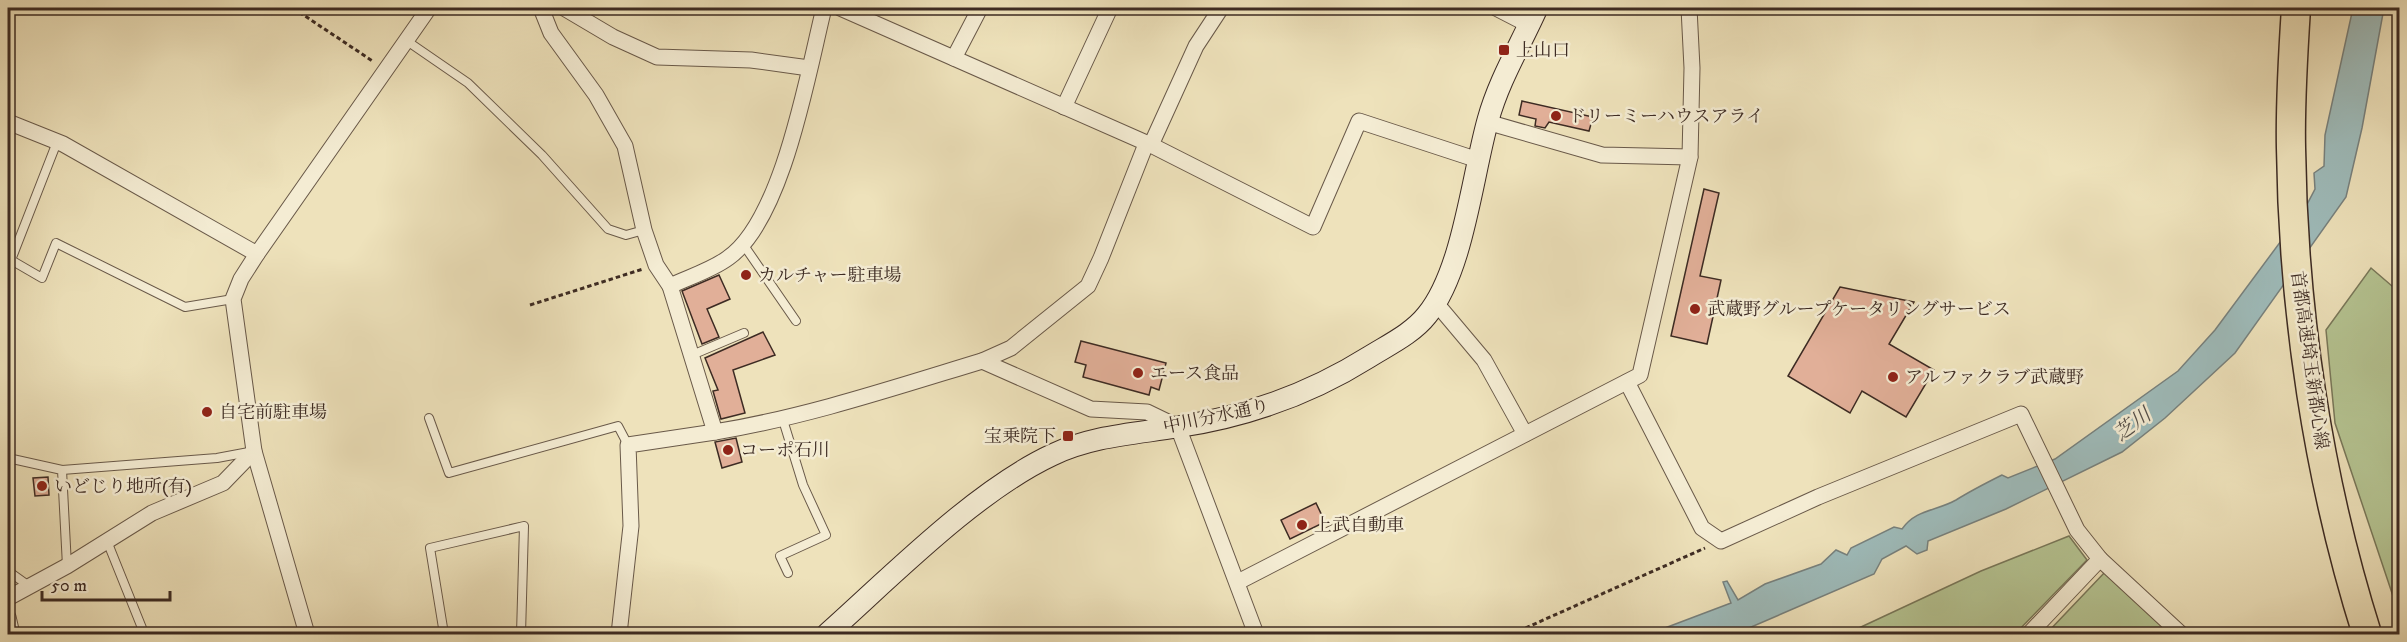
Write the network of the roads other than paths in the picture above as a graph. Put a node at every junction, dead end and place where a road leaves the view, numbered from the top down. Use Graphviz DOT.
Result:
graph roads {
  1 [pos="429,8"];
  2 [pos="541,8"];
  3 [pos="564,8"];
  4 [pos="824,8"];
  5 [pos="840,8"];
  6 [pos="980,8"];
  7 [pos="1110,8"];
  8 [pos="1221,8"];
  9 [pos="1496,8"];
  10 [pos="1689,8"];
  11 [pos="2278,8"];
  12 [pos="2296,8"];
  13 [pos="1533,16"];
  14 [pos="407,41"];
  15 [pos="954,58"];
  16 [pos="809,68"];
  17 [pos="1064,107"];
  18 [pos="8,122"];
  19 [pos="1487,122"];
  20 [pos="57,142"];
  21 [pos="1149,144"];
  22 [pos="1690,157"];
  23 [pos="1478,160"];
  24 [pos="644,230"];
  25 [pos="743,244"];
  26 [pos="257,254"];
  27 [pos="670,286"];
  28 [pos="233,299"];
  29 [pos="1436,303"];
  30 [pos="796,321"];
  31 [pos="744,333"];
  32 [pos="692,355"];
  33 [pos="982,361"];
  34 [pos="1627,382"];
  35 [pos="429,418"];
  36 [pos="783,420"];
  37 [pos="1178,427"];
  38 [pos="715,432"];
  39 [pos="1525,434"];
  40 [pos="628,445"];
  41 [pos="254,451"];
  42 [pos="8,458"];
  43 [pos="62,470"];
  44 [pos="107,540"];
  45 [pos="2100,559"];
  46 [pos="68,566"];
  47 [pos="8,571"];
  48 [pos="788,573"];
  49 [pos="1238,582"];
  50 [pos="29,586"];
  51 [pos="8,598"];
  52 [pos="8,617"];
  53 [pos="142,628"];
  54 [pos="12,634"];
  55 [pos="306,634"];
  56 [pos="444,634"];
  57 [pos="521,634"];
  58 [pos="619,634"];
  59 [pos="827,634"];
  60 [pos="1256,634"];
  61 [pos="2029,634"];
  62 [pos="2181,634"];
  63 [pos="2348,634"];
  64 [pos="2367,634"];
  1 -- 14 [label="street"];
  2 -- 24 [label="street"];
  3 -- 16 [label="street"];
  4 -- 16 [label="street"];
  5 -- 15 [label="street"];
  6 -- 15 [label="street"];
  7 -- 17 [label="street"];
  8 -- 21 [label="street"];
  9 -- 13 [label="street"];
  10 -- 22 [label="street"];
  11 -- 63 [label="highway, 首都高速埼玉新都心線"];
  12 -- 64 [label="highway, 首都高速埼玉新都心線"];
  13 -- 19 [label="street, 中川分水通り"];
  14 -- 24 [label="lane"];
  14 -- 26 [label="street"];
  15 -- 17 [label="street"];
  16 -- 25 [label="street"];
  17 -- 21 [label="street"];
  18 -- 20 [label="street"];
  19 -- 22 [label="street"];
  19 -- 23 [label="street, 中川分水通り"];
  20 -- 26 [label="street"];
  20 -- 28 [label="lane"];
  21 -- 23 [label="street"];
  21 -- 33 [label="street"];
  22 -- 34 [label="street"];
  23 -- 29 [label="street, 中川分水通り"];
  24 -- 27 [label="street"];
  25 -- 27 [label="street"];
  25 -- 30 [label="lane"];
  26 -- 28 [label="street"];
  27 -- 32 [label="street"];
  28 -- 41 [label="street"];
  29 -- 37 [label="street, 中川分水通り"];
  29 -- 39 [label="street"];
  31 -- 32 [label="lane"];
  32 -- 38 [label="street"];
  33 -- 36 [label="street"];
  33 -- 37 [label="street"];
  34 -- 39 [label="street"];
  34 -- 45 [label="street"];
  35 -- 40 [label="lane"];
  36 -- 38 [label="street"];
  36 -- 48 [label="lane"];
  37 -- 49 [label="street"];
  37 -- 59 [label="street, 中川分水通り"];
  38 -- 40 [label="street"];
  39 -- 49 [label="street"];
  40 -- 58 [label="street"];
  41 -- 43 [label="lane"];
  41 -- 44 [label="street"];
  41 -- 55 [label="street"];
  42 -- 43 [label="lane"];
  43 -- 46 [label="lane"];
  44 -- 46 [label="street"];
  44 -- 53 [label="lane"];
  45 -- 61 [label="street"];
  45 -- 62 [label="street"];
  46 -- 50 [label="street"];
  47 -- 50 [label="lane"];
  49 -- 60 [label="street"];
  50 -- 51 [label="street"];
  52 -- 54 [label="street"];
  56 -- 57 [label="lane"];
}
